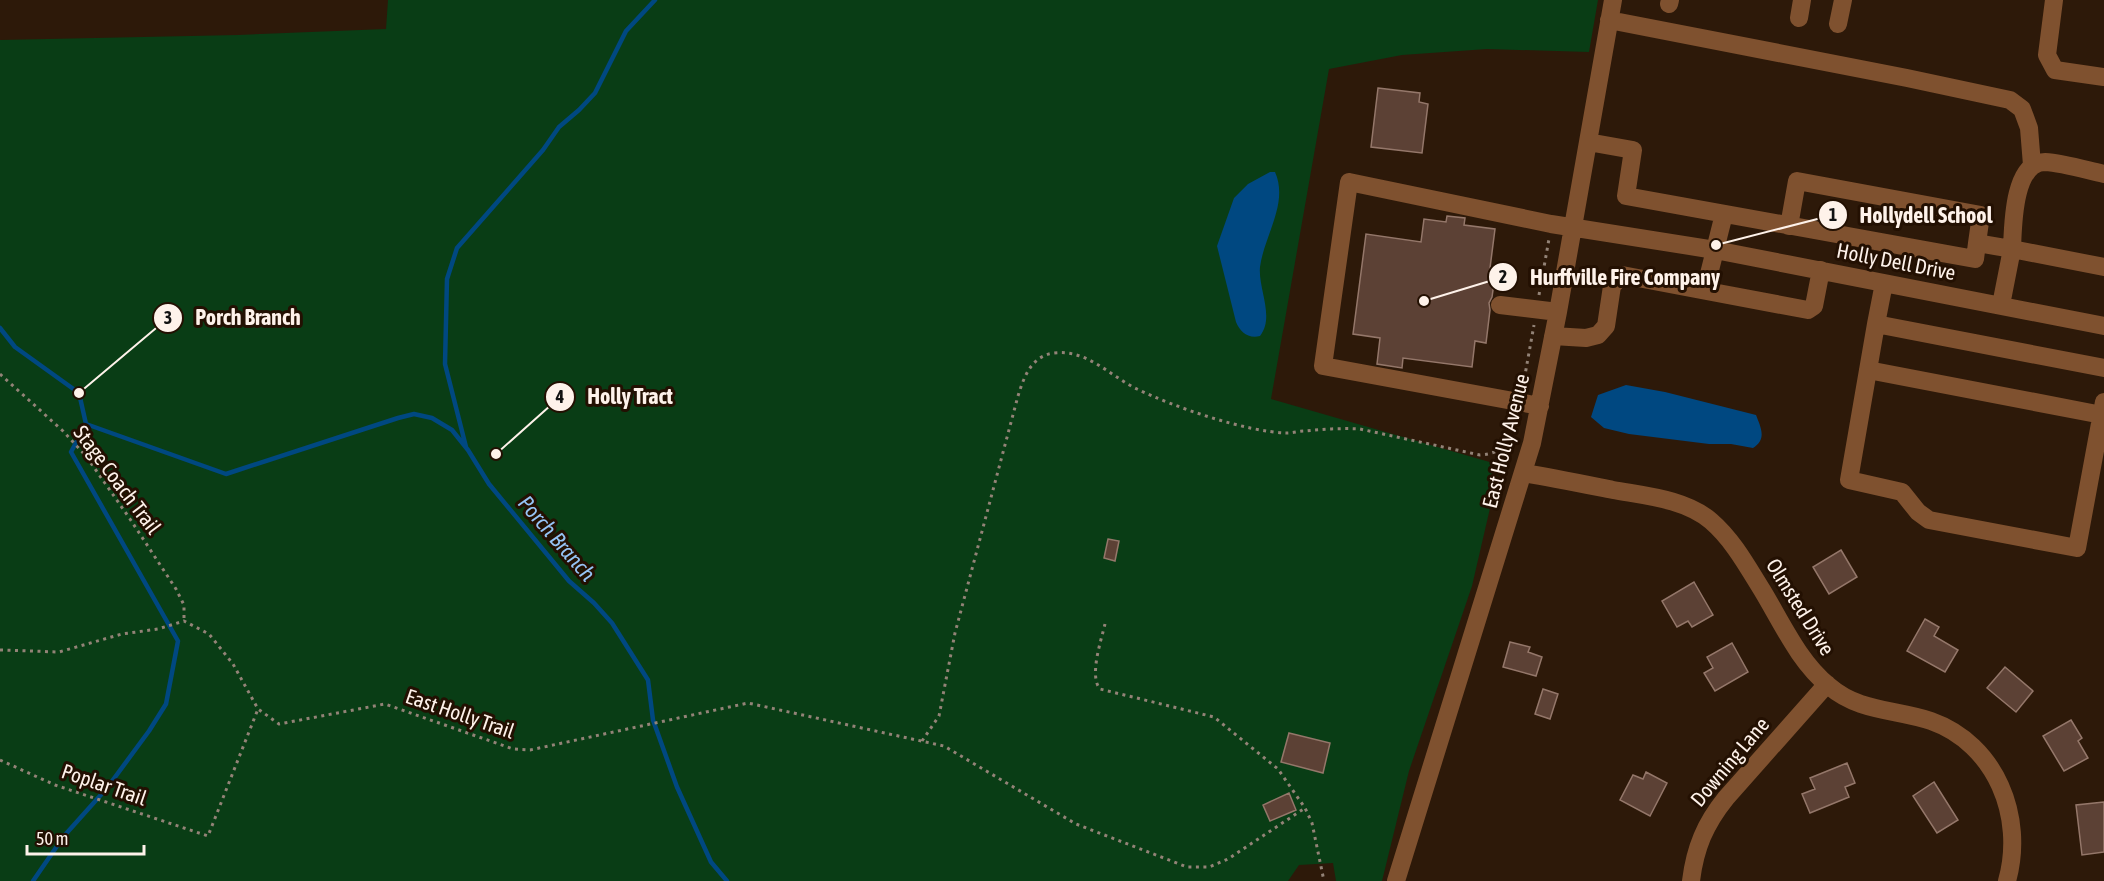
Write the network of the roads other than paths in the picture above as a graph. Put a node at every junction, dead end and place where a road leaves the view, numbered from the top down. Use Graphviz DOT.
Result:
graph roads {
  1 [pos="1613,0"];
  2 [pos="1844,0"];
  3 [pos="2055,0"];
  4 [pos="1609,20"];
  5 [pos="1838,24"];
  6 [pos="2104,77"];
  7 [pos="1588,142"];
  8 [pos="2032,165"];
  9 [pos="2104,174"];
  10 [pos="1724,214"];
  11 [pos="1789,226"];
  12 [pos="1573,228"];
  13 [pos="1977,243"];
  14 [pos="2012,249"];
  15 [pos="1715,250"];
  16 [pos="2104,267"];
  17 [pos="1821,270"];
  18 [pos="1884,283"];
  19 [pos="1705,290"];
  20 [pos="1500,304"];
  21 [pos="2001,305"];
  22 [pos="1558,312"];
  23 [pos="1876,324"];
  24 [pos="2104,326"];
  25 [pos="1554,336"];
  26 [pos="2104,368"];
  27 [pos="1868,370"];
  28 [pos="1540,406"];
  29 [pos="2103,409"];
  30 [pos="1524,473"];
  31 [pos="1827,684"];
  32 [pos="1396,881"];
  33 [pos="1691,881"];
  34 [pos="2007,881"];
  1 -- 4 [label="street, East Holly Avenue"];
  2 -- 5 [label="street"];
  3 -- 6 [label="street"];
  4 -- 7 [label="street, East Holly Avenue"];
  4 -- 8 [label="street"];
  7 -- 10 [label="street"];
  7 -- 12 [label="street, East Holly Avenue"];
  8 -- 9 [label="street"];
  8 -- 14 [label="street"];
  10 -- 11 [label="street"];
  10 -- 15 [label="street"];
  11 -- 13 [label="street"];
  11 -- 13 [label="street"];
  12 -- 15 [label="street, Holly Dell Drive"];
  12 -- 22 [label="street, East Holly Avenue"];
  12 -- 28 [label="street, Holly Dell Drive"];
  13 -- 14 [label="street"];
  14 -- 16 [label="street"];
  14 -- 21 [label="street"];
  15 -- 17 [label="street, Holly Dell Drive"];
  15 -- 19 [label="street"];
  17 -- 18 [label="street, Holly Dell Drive"];
  17 -- 19 [label="street"];
  18 -- 21 [label="street, Holly Dell Drive"];
  18 -- 23 [label="street"];
  19 -- 25 [label="street"];
  20 -- 22 [label="street"];
  21 -- 24 [label="street, Holly Dell Drive"];
  22 -- 25 [label="street, East Holly Avenue"];
  23 -- 26 [label="street"];
  23 -- 27 [label="street"];
  25 -- 28 [label="street, East Holly Avenue"];
  27 -- 29 [label="street"];
  27 -- 29 [label="street"];
  28 -- 30 [label="street, East Holly Avenue"];
  30 -- 31 [label="street, Olmsted Drive"];
  30 -- 32 [label="street, East Holly Avenue"];
  31 -- 33 [label="street, Downing Lane"];
  31 -- 34 [label="street, Olmsted Drive"];
}
